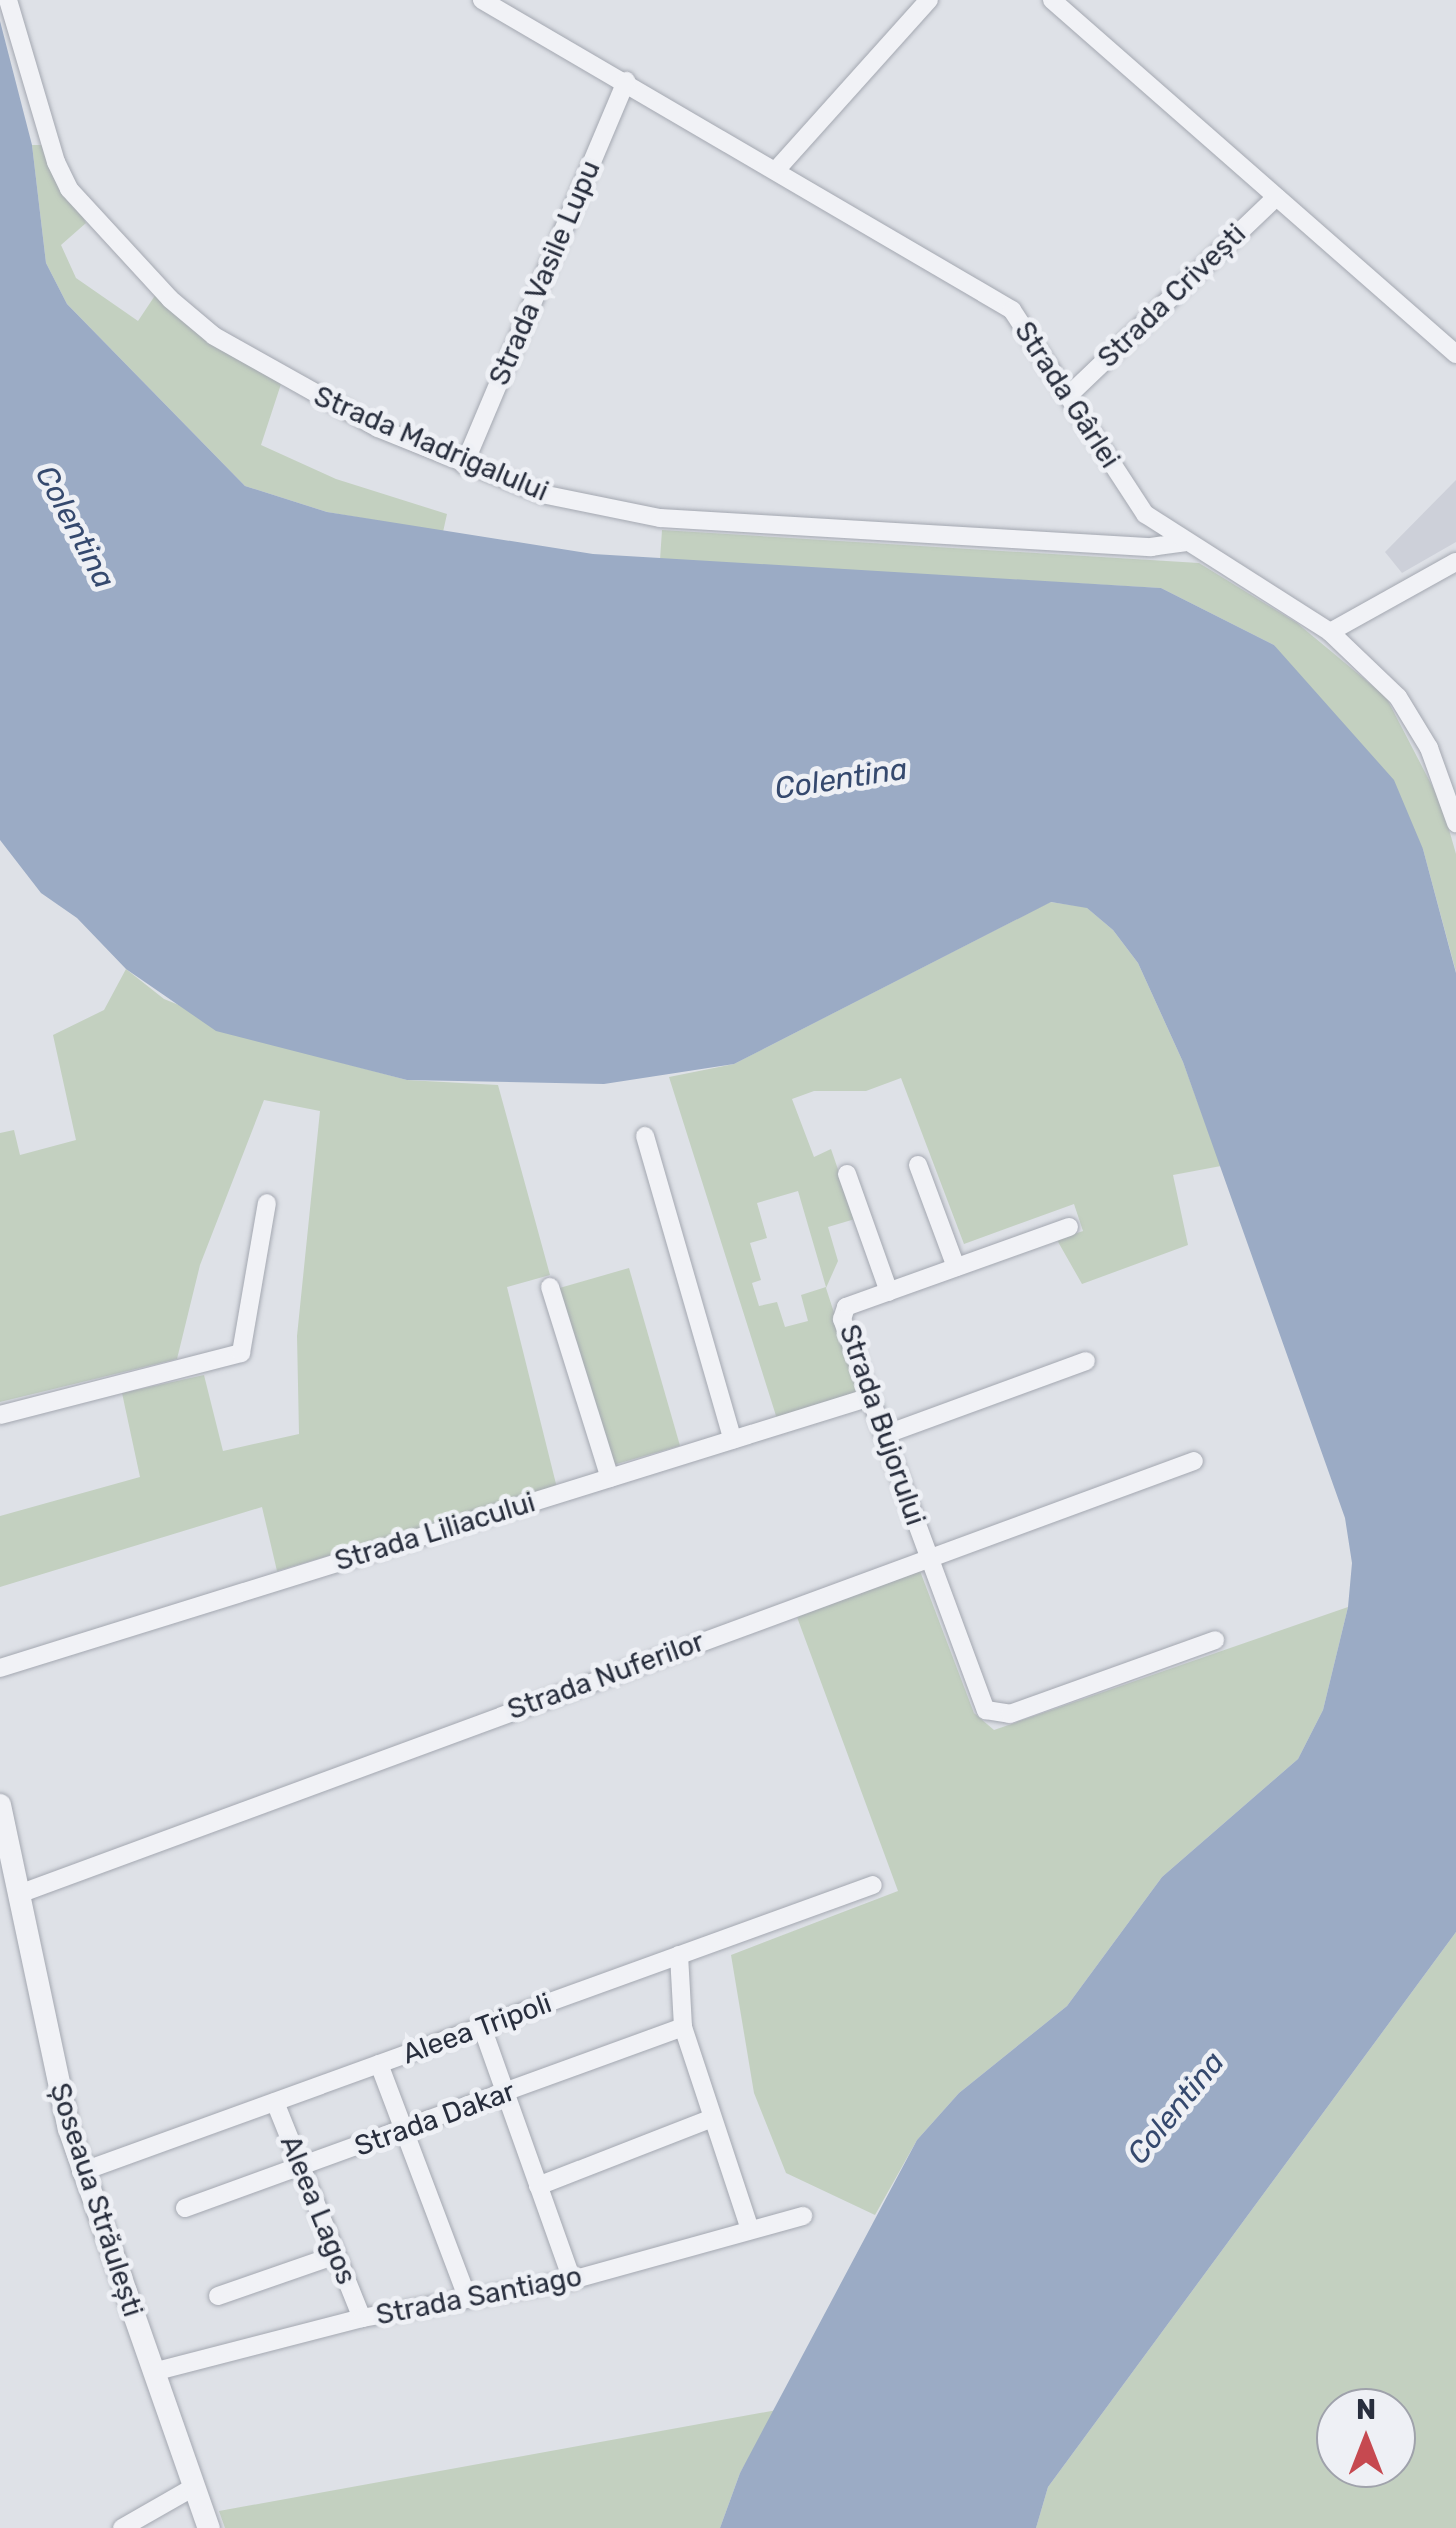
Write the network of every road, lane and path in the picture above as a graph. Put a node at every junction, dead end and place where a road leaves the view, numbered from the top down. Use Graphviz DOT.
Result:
graph roads {
  1 [pos="8,0"];
  2 [pos="929,0"];
  3 [pos="1052,0"];
  4 [pos="492,2"];
  5 [pos="626,81"];
  6 [pos="778,168"];
  7 [pos="1276,197"];
  8 [pos="1456,354"];
  9 [pos="1068,396"];
  10 [pos="464,465"];
  11 [pos="1185,542"];
  12 [pos="1456,562"];
  13 [pos="1330,632"];
  14 [pos="1454,810"];
  15 [pos="645,1136"];
  16 [pos="918,1165"];
  17 [pos="847,1174"];
  18 [pos="267,1203"];
  19 [pos="1069,1227"];
  20 [pos="956,1267"];
  21 [pos="550,1287"];
  22 [pos="889,1292"];
  23 [pos="1086,1361"];
  24 [pos="870,1397"];
  25 [pos="0,1415"];
  26 [pos="884,1435"];
  27 [pos="733,1440"];
  28 [pos="1194,1461"];
  29 [pos="610,1478"];
  30 [pos="928,1557"];
  31 [pos="1216,1640"];
  32 [pos="0,1668"];
  33 [pos="1,1813"];
  34 [pos="873,1885"];
  35 [pos="20,1894"];
  36 [pos="679,1955"];
  37 [pos="482,2027"];
  38 [pos="683,2027"];
  39 [pos="379,2064"];
  40 [pos="506,2093"];
  41 [pos="275,2102"];
  42 [pos="710,2119"];
  43 [pos="403,2130"];
  44 [pos="301,2166"];
  45 [pos="81,2172"];
  46 [pos="538,2186"];
  47 [pos="185,2208"];
  48 [pos="803,2216"];
  49 [pos="750,2230"];
  50 [pos="336,2255"];
  51 [pos="572,2280"];
  52 [pos="218,2296"];
  53 [pos="468,2299"];
  54 [pos="362,2318"];
  55 [pos="153,2372"];
  56 [pos="194,2487"];
  57 [pos="122,2528"];
  58 [pos="209,2528"];
  1 -- 10 [label="street, Strada Madrigalului"];
  2 -- 6 [label="street"];
  3 -- 7 [label="street"];
  4 -- 5 [label="street, Strada Gârlei"];
  5 -- 6 [label="street, Strada Gârlei"];
  5 -- 10 [label="street, Strada Vasile Lupu"];
  6 -- 9 [label="street, Strada Gârlei"];
  7 -- 8 [label="street"];
  7 -- 9 [label="street, Strada Crivești"];
  9 -- 11 [label="street, Strada Gârlei"];
  10 -- 11 [label="street, Strada Madrigalului"];
  11 -- 13 [label="street, Strada Gârlei"];
  12 -- 13 [label="street"];
  13 -- 14 [label="street, Strada Gârlei"];
  15 -- 27 [label="street"];
  16 -- 20 [label="street"];
  17 -- 22 [label="street"];
  18 -- 25 [label="street"];
  19 -- 20 [label="street, Strada Bujorului"];
  20 -- 22 [label="street, Strada Bujorului"];
  21 -- 29 [label="street"];
  22 -- 24 [label="street, Strada Bujorului"];
  23 -- 26 [label="street"];
  24 -- 26 [label="street, Strada Bujorului"];
  24 -- 27 [label="street, Strada Liliacului"];
  26 -- 30 [label="street, Strada Bujorului"];
  27 -- 29 [label="street, Strada Liliacului"];
  28 -- 30 [label="street, Strada Nuferilor"];
  29 -- 32 [label="street, Strada Liliacului"];
  30 -- 31 [label="street, Strada Bujorului"];
  30 -- 35 [label="street, Strada Nuferilor"];
  33 -- 35 [label="street, Șoseaua Străulești"];
  34 -- 36 [label="street, Aleea Tripoli"];
  35 -- 45 [label="street, Șoseaua Străulești"];
  36 -- 37 [label="street, Aleea Tripoli"];
  36 -- 38 [label="street"];
  37 -- 39 [label="street, Aleea Tripoli"];
  37 -- 40 [label="street"];
  38 -- 40 [label="street, Strada Dakar"];
  38 -- 42 [label="street"];
  39 -- 41 [label="street, Aleea Tripoli"];
  39 -- 43 [label="street"];
  40 -- 43 [label="street, Strada Dakar"];
  40 -- 46 [label="street"];
  41 -- 44 [label="street, Aleea Lagos"];
  41 -- 45 [label="street, Aleea Tripoli"];
  42 -- 46 [label="street"];
  42 -- 49 [label="street"];
  43 -- 44 [label="street, Strada Dakar"];
  43 -- 53 [label="street"];
  44 -- 47 [label="street, Strada Dakar"];
  44 -- 50 [label="street, Aleea Lagos"];
  45 -- 55 [label="street, Șoseaua Străulești"];
  46 -- 51 [label="street"];
  48 -- 49 [label="street, Strada Santiago"];
  49 -- 51 [label="street, Strada Santiago"];
  50 -- 52 [label="street"];
  50 -- 54 [label="street, Aleea Lagos"];
  51 -- 53 [label="street, Strada Santiago"];
  53 -- 54 [label="street, Strada Santiago"];
  54 -- 55 [label="street, Strada Santiago"];
  55 -- 56 [label="street, Șoseaua Străulești"];
  56 -- 57 [label="street"];
  56 -- 58 [label="street, Șoseaua Străulești"];
}
